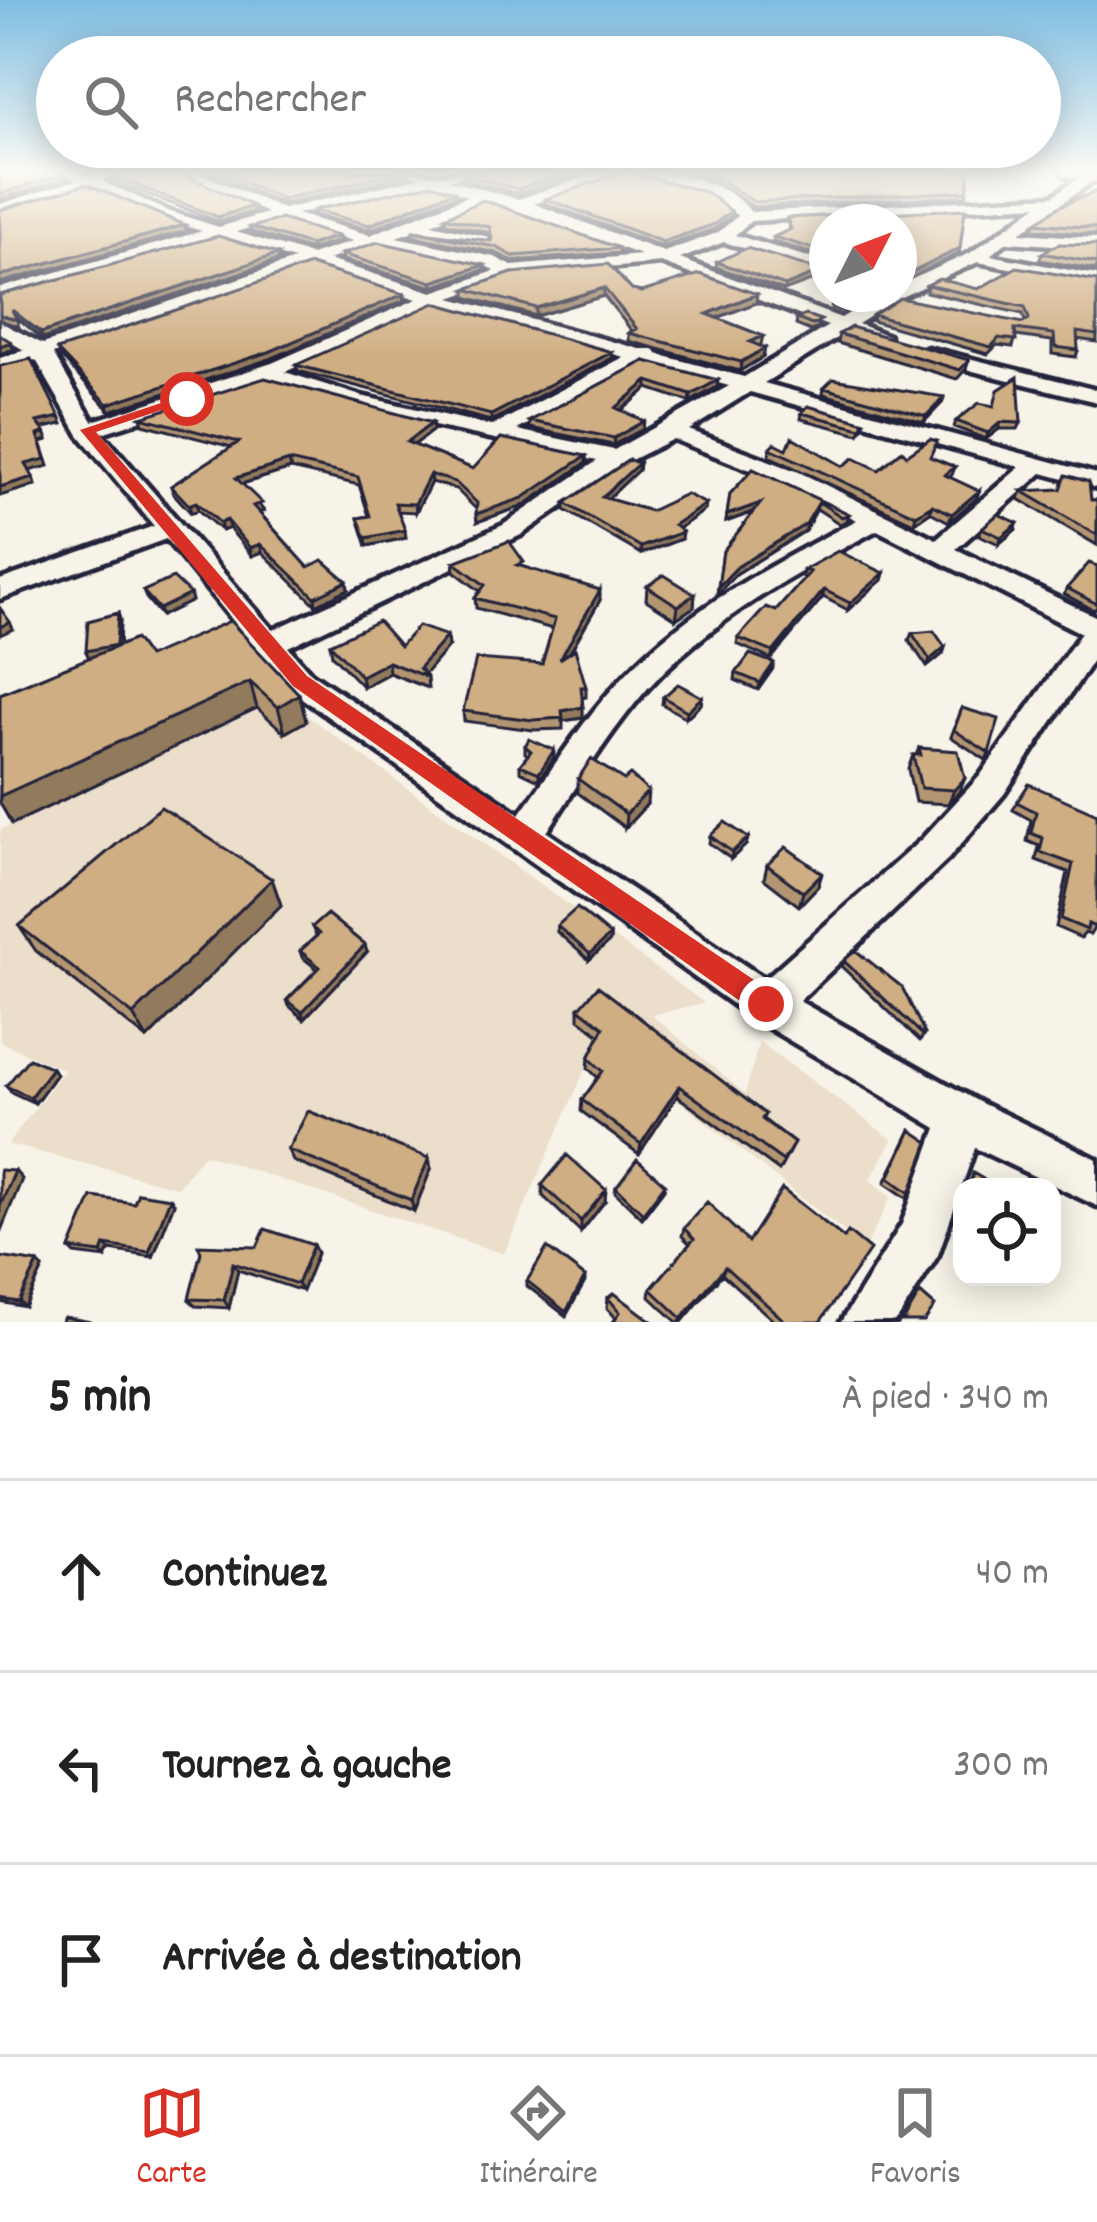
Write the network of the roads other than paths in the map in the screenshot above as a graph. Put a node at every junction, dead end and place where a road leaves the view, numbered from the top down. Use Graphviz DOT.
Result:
graph roads {
  1 [pos="216,233"];
  2 [pos="228,233"];
  3 [pos="351,233"];
  4 [pos="392,233"];
  5 [pos="450,233"];
  6 [pos="593,233"];
  7 [pos="732,233"];
  8 [pos="1006,233"];
  9 [pos="1001,236"];
  10 [pos="727,238"];
  11 [pos="372,239"];
  12 [pos="483,240"];
  13 [pos="1097,243"];
  14 [pos="656,257"];
  15 [pos="976,257"];
  16 [pos="318,259"];
  17 [pos="809,263"];
  18 [pos="510,272"];
  19 [pos="1097,280"];
  20 [pos="917,284"];
  21 [pos="0,294"];
  22 [pos="439,300"];
  23 [pos="917,300"];
  24 [pos="938,306"];
  25 [pos="865,312"];
  26 [pos="841,327"];
  27 [pos="0,328"];
  28 [pos="42,352"];
  29 [pos="647,353"];
  30 [pos="0,365"];
  31 [pos="267,373"];
  32 [pos="749,383"];
  33 [pos="1097,396"];
  34 [pos="87,430"];
  35 [pos="672,431"];
  36 [pos="493,434"];
  37 [pos="617,458"];
  38 [pos="1039,463"];
  39 [pos="1097,481"];
  40 [pos="874,521"];
  41 [pos="170,529"];
  42 [pos="938,550"];
  43 [pos="0,590"];
  44 [pos="1097,630"];
  45 [pos="268,644"];
  46 [pos="526,834"];
  47 [pos="766,1004"];
  48 [pos="963,1118"];
  49 [pos="1097,1183"];
  50 [pos="867,1322"];
  1 -- 21 [label="street"];
  2 -- 16 [label="street"];
  3 -- 11 [label="street"];
  4 -- 11 [label="street"];
  5 -- 12 [label="street"];
  6 -- 14 [label="street"];
  7 -- 10 [label="street"];
  8 -- 9 [label="street"];
  9 -- 13 [label="street"];
  9 -- 15 [label="street"];
  10 -- 14 [label="street"];
  10 -- 17 [label="street"];
  11 -- 16 [label="street"];
  11 -- 18 [label="street"];
  14 -- 18 [label="street"];
  14 -- 26 [label="street"];
  15 -- 19 [label="street"];
  15 -- 20 [label="street"];
  16 -- 22 [label="street"];
  16 -- 28 [label="street"];
  18 -- 22 [label="street"];
  22 -- 29 [label="street"];
  22 -- 31 [label="street"];
  23 -- 24 [label="street"];
  25 -- 26 [label="street"];
  26 -- 32 [label="street"];
  26 -- 33 [label="street"];
  27 -- 28 [label="street"];
  28 -- 30 [label="street"];
  28 -- 34 [label="street"];
  29 -- 32 [label="street"];
  29 -- 36 [label="street"];
  31 -- 34 [label="street"];
  31 -- 36 [label="street"];
  32 -- 35 [label="street"];
  32 -- 38 [label="street"];
  34 -- 41 [label="street"];
  35 -- 37 [label="street"];
  35 -- 40 [label="street"];
  36 -- 37 [label="street"];
  37 -- 45 [label="street"];
  38 -- 39 [label="street"];
  38 -- 42 [label="street"];
  40 -- 42 [label="street"];
  40 -- 46 [label="street"];
  41 -- 43 [label="street"];
  41 -- 45 [label="street"];
  42 -- 44 [label="street"];
  44 -- 47 [label="street"];
  45 -- 46 [label="street"];
  46 -- 47 [label="street"];
  47 -- 48 [label="street"];
  48 -- 49 [label="street"];
  48 -- 50 [label="street"];
}
